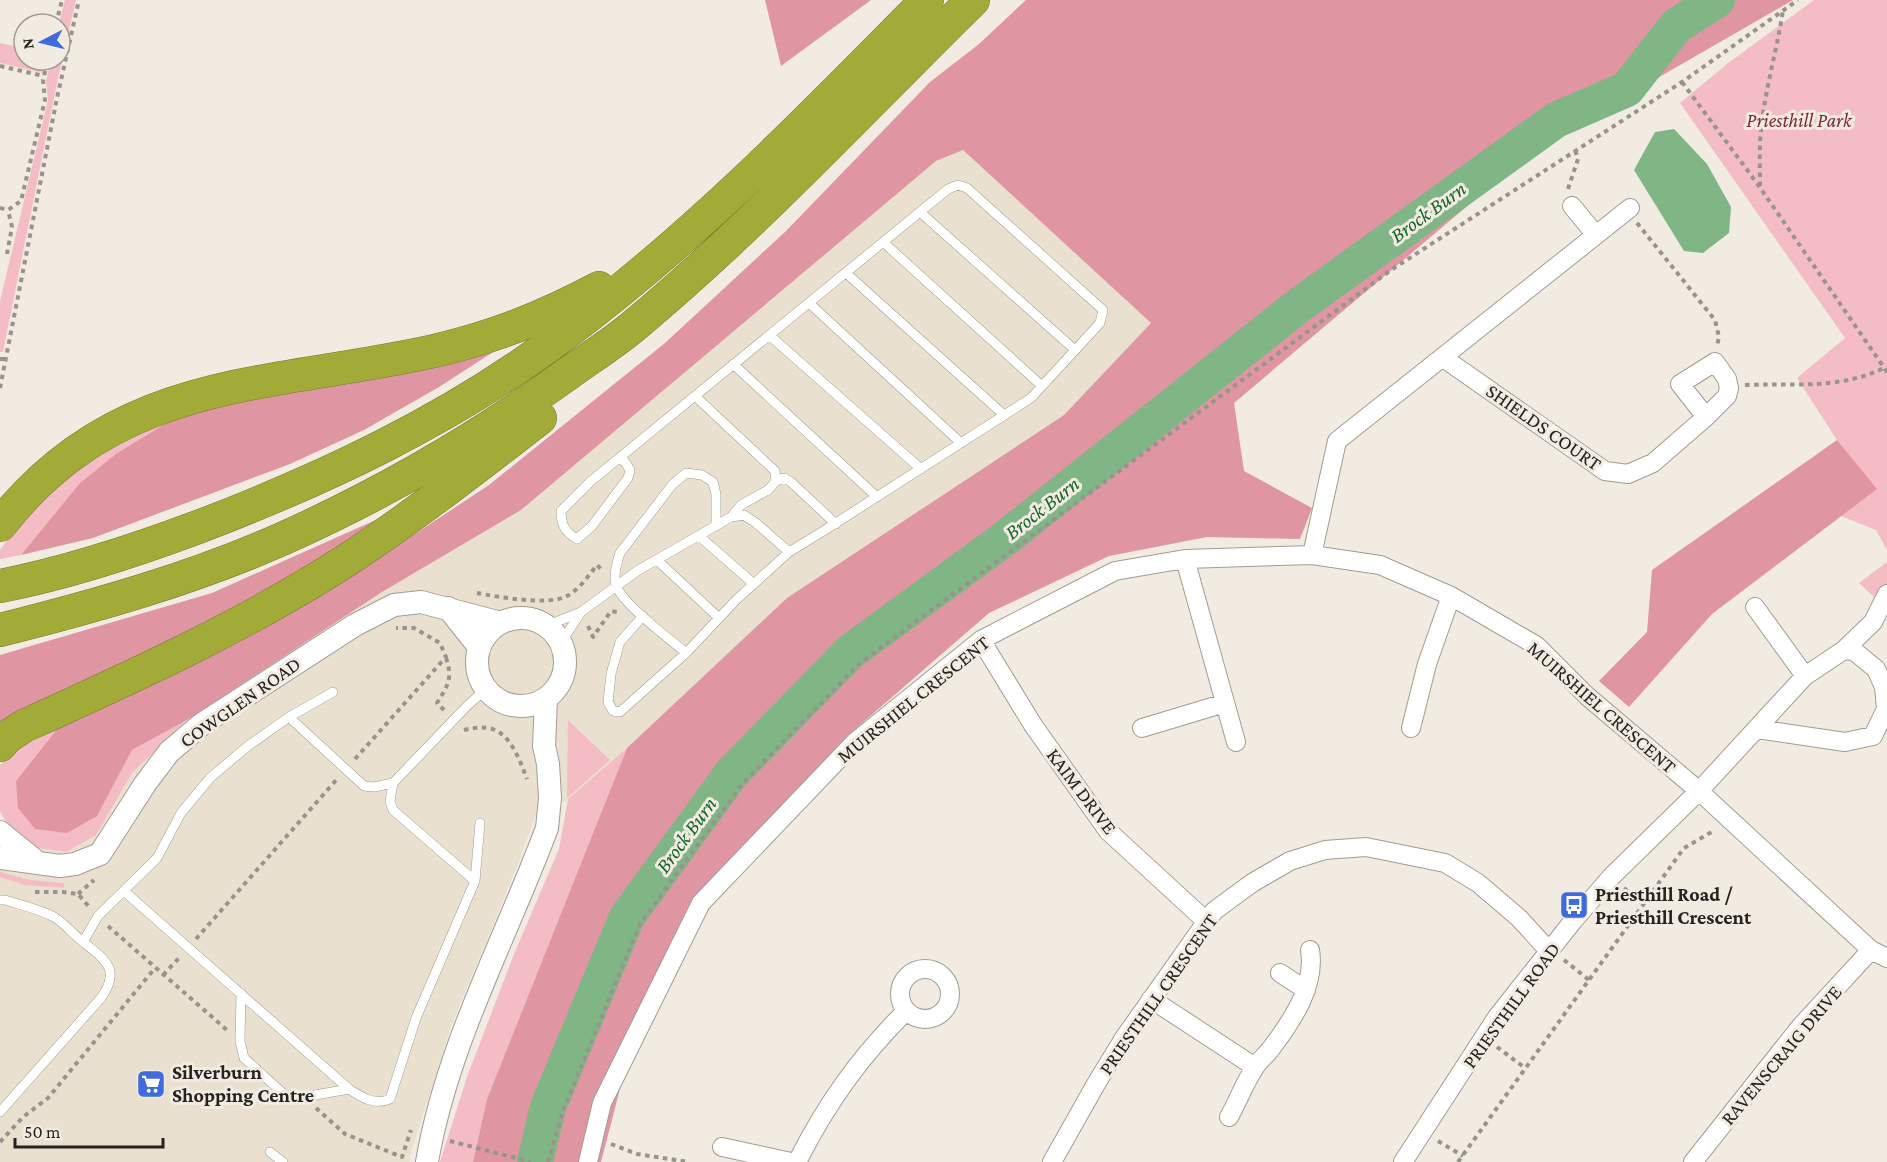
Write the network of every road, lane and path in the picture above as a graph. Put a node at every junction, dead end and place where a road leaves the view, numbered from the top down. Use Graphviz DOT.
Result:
graph roads {
  1 [pos="79,0"];
  2 [pos="927,0"];
  3 [pos="973,0"];
  4 [pos="1798,0"];
  5 [pos="1783,10"];
  6 [pos="0,66"];
  7 [pos="45,72"];
  8 [pos="44,76"];
  9 [pos="1682,82"];
  10 [pos="1575,150"];
  11 [pos="1760,186"];
  12 [pos="1572,206"];
  13 [pos="0,208"];
  14 [pos="1628,209"];
  15 [pos="8,210"];
  16 [pos="920,212"];
  17 [pos="1595,234"];
  18 [pos="883,242"];
  19 [pos="669,250"];
  20 [pos="7,254"];
  21 [pos="705,264"];
  22 [pos="846,273"];
  23 [pos="808,303"];
  24 [pos="769,335"];
  25 [pos="1075,350"];
  26 [pos="1442,357"];
  27 [pos="0,359"];
  28 [pos="7,359"];
  29 [pos="1714,362"];
  30 [pos="734,364"];
  31 [pos="1886,370"];
  32 [pos="1042,386"];
  33 [pos="0,388"];
  34 [pos="1729,388"];
  35 [pos="695,396"];
  36 [pos="1004,415"];
  37 [pos="1706,417"];
  38 [pos="961,443"];
  39 [pos="621,456"];
  40 [pos="921,469"];
  41 [pos="776,481"];
  42 [pos="877,497"];
  43 [pos="731,518"];
  44 [pos="836,524"];
  45 [pos="0,525"];
  46 [pos="716,526"];
  47 [pos="699,536"];
  48 [pos="789,552"];
  49 [pos="1312,555"];
  50 [pos="1185,559"];
  51 [pos="657,560"];
  52 [pos="616,584"];
  53 [pos="753,584"];
  54 [pos="4,586"];
  55 [pos="1887,594"];
  56 [pos="1451,596"];
  57 [pos="1755,607"];
  58 [pos="456,611"];
  59 [pos="581,612"];
  60 [pos="643,616"];
  61 [pos="719,618"];
  62 [pos="501,623"];
  63 [pos="546,626"];
  64 [pos="0,630"];
  65 [pos="981,640"];
  66 [pos="440,643"];
  67 [pos="561,643"];
  68 [pos="479,647"];
  69 [pos="1844,650"];
  70 [pos="686,653"];
  71 [pos="1805,676"];
  72 [pos="486,689"];
  73 [pos="333,692"];
  74 [pos="546,699"];
  75 [pos="1225,703"];
  76 [pos="518,707"];
  77 [pos="289,717"];
  78 [pos="1142,728"];
  79 [pos="1411,728"];
  80 [pos="1757,729"];
  81 [pos="1236,741"];
  82 [pos="0,745"];
  83 [pos="544,746"];
  84 [pos="346,769"];
  85 [pos="393,783"];
  86 [pos="1699,791"];
  87 [pos="1731,820"];
  88 [pos="480,823"];
  89 [pos="0,832"];
  90 [pos="0,858"];
  91 [pos="39,864"];
  92 [pos="1611,877"];
  93 [pos="475,881"];
  94 [pos="125,892"];
  95 [pos="0,900"];
  96 [pos="1644,905"];
  97 [pos="1207,922"];
  98 [pos="83,942"];
  99 [pos="188,947"];
  100 [pos="1310,950"];
  101 [pos="1550,950"];
  102 [pos="1879,954"];
  103 [pos="155,968"];
  104 [pos="1281,973"];
  105 [pos="163,975"];
  106 [pos="1589,981"];
  107 [pos="1306,990"];
  108 [pos="241,993"];
  109 [pos="1151,999"];
  110 [pos="906,1011"];
  111 [pos="1484,1037"];
  112 [pos="1255,1067"];
  113 [pos="1525,1068"];
  114 [pos="349,1089"];
  115 [pos="0,1112"];
  116 [pos="1229,1117"];
  117 [pos="1422,1131"];
  118 [pos="594,1138"];
  119 [pos="0,1142"];
  120 [pos="467,1144"];
  121 [pos="722,1147"];
  122 [pos="270,1152"];
  123 [pos="1463,1156"];
  124 [pos="1697,1161"];
  125 [pos="283,1162"];
  126 [pos="427,1162"];
  127 [pos="531,1162"];
  128 [pos="549,1162"];
  129 [pos="588,1162"];
  130 [pos="689,1162"];
  131 [pos="791,1162"];
  132 [pos="797,1162"];
  133 [pos="1052,1162"];
  134 [pos="1403,1162"];
  135 [pos="1458,1162"];
  1 -- 28 [label="path"];
  2 -- 19 [label="highway"];
  3 -- 21 [label="highway"];
  4 -- 5 [label="path"];
  5 -- 9 [label="path"];
  5 -- 11 [label="path"];
  6 -- 8 [label="path"];
  7 -- 8 [label="path"];
  8 -- 15 [label="path"];
  9 -- 10 [label="path"];
  9 -- 11 [label="path"];
  10 -- 12 [label="path"];
  10 -- 128 [label="path"];
  11 -- 31 [label="path"];
  12 -- 17 [label="street"];
  13 -- 15 [label="path"];
  14 -- 17 [label="street"];
  14 -- 29 [label="path"];
  15 -- 20 [label="path"];
  16 -- 18 [label="lane"];
  16 -- 25 [label="lane"];
  16 -- 25 [label="lane"];
  17 -- 26 [label="street"];
  18 -- 22 [label="lane"];
  18 -- 32 [label="lane"];
  19 -- 45 [label="highway"];
  19 -- 54 [label="highway"];
  21 -- 64 [label="highway"];
  21 -- 82 [label="highway"];
  22 -- 23 [label="lane"];
  22 -- 36 [label="lane"];
  23 -- 24 [label="lane"];
  23 -- 38 [label="lane"];
  24 -- 30 [label="lane"];
  24 -- 40 [label="lane"];
  25 -- 32 [label="lane"];
  26 -- 37 [label="street, SHIELDS COURT"];
  26 -- 49 [label="street"];
  27 -- 28 [label="path"];
  28 -- 33 [label="path"];
  29 -- 34 [label="street"];
  29 -- 37 [label="street"];
  30 -- 35 [label="lane"];
  30 -- 42 [label="lane"];
  31 -- 34 [label="path"];
  32 -- 36 [label="lane"];
  34 -- 37 [label="street, SHIELDS COURT"];
  35 -- 39 [label="lane"];
  35 -- 41 [label="lane"];
  36 -- 38 [label="lane"];
  38 -- 40 [label="lane"];
  39 -- 39 [label="lane"];
  40 -- 42 [label="lane"];
  41 -- 43 [label="lane"];
  41 -- 44 [label="lane"];
  42 -- 44 [label="lane"];
  43 -- 46 [label="lane"];
  43 -- 48 [label="lane"];
  44 -- 48 [label="lane"];
  46 -- 47 [label="lane"];
  46 -- 52 [label="lane"];
  47 -- 51 [label="lane"];
  47 -- 53 [label="lane"];
  48 -- 53 [label="lane"];
  49 -- 50 [label="street, MUIRSHIEL CRESCENT"];
  49 -- 56 [label="street, MUIRSHIEL CRESCENT"];
  50 -- 65 [label="street, MUIRSHIEL CRESCENT"];
  50 -- 75 [label="street"];
  51 -- 52 [label="lane"];
  51 -- 61 [label="lane"];
  52 -- 58 [label="path"];
  52 -- 59 [label="lane"];
  52 -- 60 [label="lane"];
  53 -- 61 [label="lane"];
  55 -- 69 [label="street, PRIESTHILL ROAD"];
  56 -- 79 [label="street"];
  56 -- 86 [label="street, MUIRSHIEL CRESCENT"];
  57 -- 71 [label="street"];
  58 -- 62 [label="street, COWGLEN ROAD"];
  58 -- 68 [label="street"];
  58 -- 91 [label="street, COWGLEN ROAD"];
  59 -- 63 [label="lane"];
  59 -- 67 [label="lane"];
  60 -- 70 [label="lane"];
  60 -- 70 [label="lane"];
  61 -- 70 [label="lane"];
  62 -- 63 [label="street"];
  62 -- 68 [label="street"];
  63 -- 67 [label="street"];
  65 -- 97 [label="street, KAIM DRIVE"];
  65 -- 118 [label="street, MUIRSHIEL CRESCENT"];
  66 -- 84 [label="path"];
  67 -- 74 [label="street"];
  68 -- 72 [label="street"];
  69 -- 71 [label="street, PRIESTHILL ROAD"];
  69 -- 80 [label="street"];
  71 -- 80 [label="street, PRIESTHILL ROAD"];
  72 -- 76 [label="street"];
  72 -- 85 [label="lane"];
  73 -- 77 [label="lane"];
  74 -- 76 [label="street"];
  74 -- 83 [label="street"];
  75 -- 78 [label="street"];
  75 -- 81 [label="street"];
  76 -- 83 [label="street"];
  77 -- 84 [label="lane"];
  77 -- 94 [label="lane"];
  80 -- 86 [label="street, PRIESTHILL ROAD"];
  83 -- 126 [label="street"];
  84 -- 85 [label="lane"];
  84 -- 99 [label="path"];
  85 -- 93 [label="lane"];
  86 -- 87 [label="street, MUIRSHIEL CRESCENT"];
  86 -- 92 [label="street, PRIESTHILL ROAD"];
  87 -- 96 [label="path"];
  87 -- 102 [label="street, MUIRSHIEL CRESCENT"];
  88 -- 93 [label="lane"];
  89 -- 91 [label="street"];
  90 -- 91 [label="street, COWGLEN ROAD"];
  92 -- 96 [label="path"];
  92 -- 101 [label="street, PRIESTHILL ROAD"];
  93 -- 114 [label="lane"];
  94 -- 98 [label="lane"];
  94 -- 99 [label="lane"];
  95 -- 98 [label="lane"];
  96 -- 106 [label="path"];
  97 -- 101 [label="street, PRIESTHILL CRESCENT"];
  97 -- 109 [label="street, PRIESTHILL CRESCENT"];
  98 -- 115 [label="lane"];
  99 -- 105 [label="path"];
  99 -- 108 [label="lane"];
  100 -- 107 [label="street"];
  101 -- 106 [label="path"];
  101 -- 111 [label="street, PRIESTHILL ROAD"];
  102 -- 124 [label="street, RAVENSCRAIG DRIVE"];
  103 -- 119 [label="path"];
  104 -- 107 [label="street"];
  106 -- 113 [label="path"];
  107 -- 112 [label="street"];
  108 -- 114 [label="lane"];
  108 -- 114 [label="lane"];
  109 -- 112 [label="street"];
  109 -- 133 [label="street, PRIESTHILL CRESCENT"];
  110 -- 132 [label="street"];
  111 -- 113 [label="path"];
  111 -- 117 [label="street, PRIESTHILL ROAD"];
  112 -- 116 [label="street"];
  113 -- 123 [label="path"];
  117 -- 123 [label="path"];
  117 -- 134 [label="street, PRIESTHILL ROAD"];
  118 -- 129 [label="street, MUIRSHIEL CRESCENT"];
  118 -- 130 [label="path"];
  120 -- 127 [label="path"];
  121 -- 131 [label="street"];
  122 -- 125 [label="lane"];
  123 -- 135 [label="path"];
}
